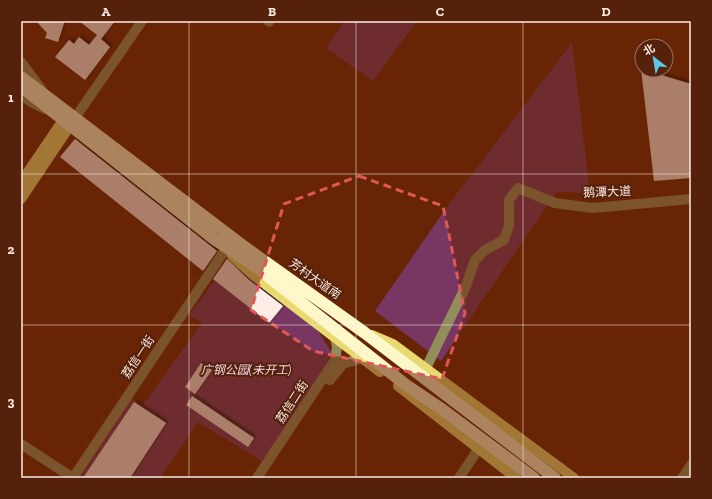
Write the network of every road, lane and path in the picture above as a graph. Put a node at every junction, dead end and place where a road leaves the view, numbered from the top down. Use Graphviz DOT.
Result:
graph roads {
  1 [pos="142,21"];
  2 [pos="21,62"];
  3 [pos="21,69"];
  4 [pos="21,77"];
  5 [pos="21,87"];
  6 [pos="46,94"];
  7 [pos="21,95"];
  8 [pos="54,113"];
  9 [pos="69,121"];
  10 [pos="21,182"];
  11 [pos="21,199"];
  12 [pos="691,199"];
  13 [pos="214,239"];
  14 [pos="225,250"];
  15 [pos="365,332"];
  16 [pos="335,337"];
  17 [pos="362,358"];
  18 [pos="426,368"];
  19 [pos="21,444"];
  20 [pos="479,448"];
  21 [pos="506,449"];
  22 [pos="691,465"];
  23 [pos="73,478"];
  24 [pos="257,478"];
  25 [pos="265,478"];
  26 [pos="459,478"];
  27 [pos="516,478"];
  28 [pos="534,478"];
  29 [pos="554,478"];
  30 [pos="574,478"];
  31 [pos="682,478"];
  1 -- 9 [label="street"];
  2 -- 6 [label="street, 芳村大道南"];
  3 -- 6 [label="highway"];
  4 -- 6 [label="highway, 芳村大道南"];
  5 -- 8 [label="highway, 芳村大道南"];
  6 -- 9 [label="highway, 芳村大道南"];
  7 -- 8 [label="street, 芳村大道南"];
  8 -- 9 [label="highway, 芳村大道南"];
  9 -- 10 [label="main road"];
  9 -- 11 [label="main road"];
  9 -- 13 [label="highway, 芳村大道南"];
  9 -- 15 [label="highway, 芳村大道南"];
  12 -- 18 [label="street, 鹅潭大道"];
  13 -- 14 [label="main road, 芳村大道南"];
  13 -- 21 [label="highway"];
  14 -- 16 [label="main road, 芳村大道南"];
  14 -- 23 [label="street, 荔信一街"];
  15 -- 18 [label="main road, 芳村大道南"];
  15 -- 21 [label="highway"];
  16 -- 17 [label="main road, 芳村大道南"];
  16 -- 24 [label="street, 荔信二街"];
  17 -- 20 [label="main road, 芳村大道南"];
  17 -- 25 [label="street, 荔信二街"];
  18 -- 30 [label="main road, 芳村大道南"];
  19 -- 23 [label="street"];
  20 -- 26 [label="street"];
  20 -- 27 [label="main road, 芳村大道南"];
  21 -- 28 [label="highway"];
  21 -- 29 [label="highway"];
  22 -- 31 [label="street"];
}
